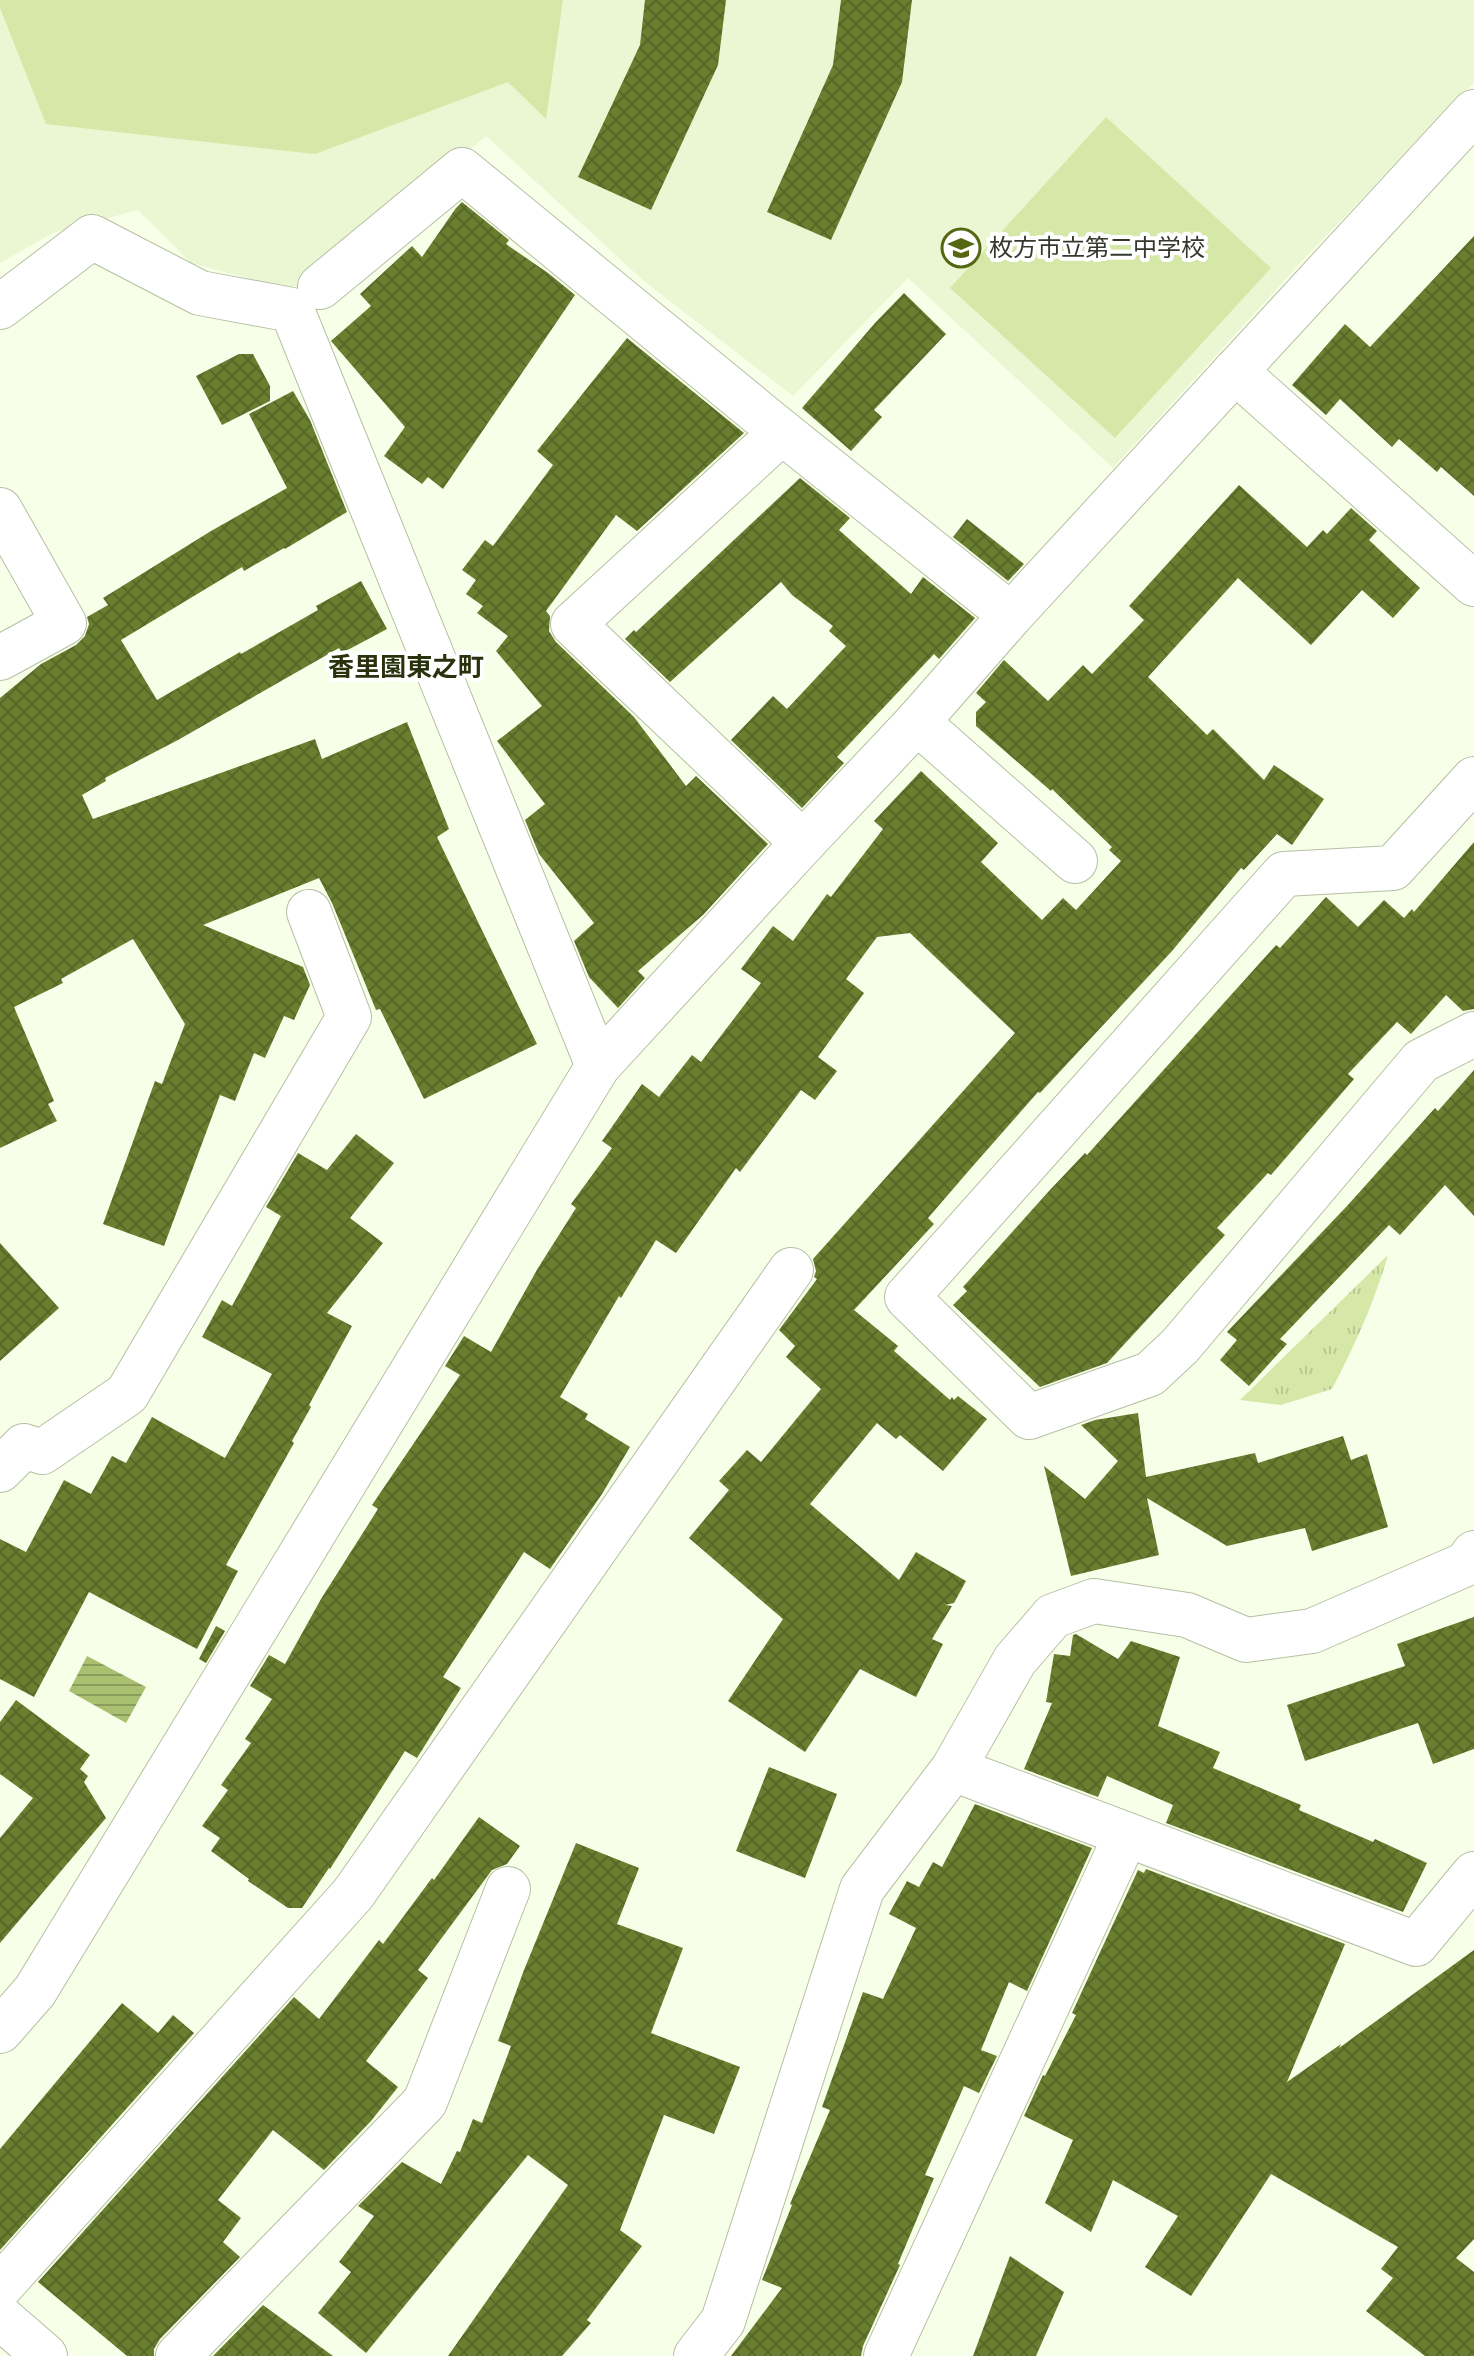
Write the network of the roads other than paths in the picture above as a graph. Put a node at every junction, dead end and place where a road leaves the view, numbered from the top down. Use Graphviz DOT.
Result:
graph roads {
  1 [pos="1474,112"];
  2 [pos="320,287"];
  3 [pos="0,307"];
  4 [pos="1235,371"];
  5 [pos="782,432"];
  6 [pos="0,510"];
  7 [pos="1474,584"];
  8 [pos="1011,615"];
  9 [pos="0,658"];
  10 [pos="917,722"];
  11 [pos="1474,779"];
  12 [pos="803,843"];
  13 [pos="1075,861"];
  14 [pos="309,912"];
  15 [pos="1474,1034"];
  16 [pos="598,1066"];
  17 [pos="791,1270"];
  18 [pos="0,1470"];
  19 [pos="1474,1553"];
  20 [pos="953,1769"];
  21 [pos="1126,1835"];
  22 [pos="1474,1874"];
  23 [pos="508,1889"];
  24 [pos="0,2031"];
  25 [pos="0,2287"];
  26 [pos="0,2317"];
  27 [pos="45,2356"];
  28 [pos="178,2356"];
  29 [pos="696,2356"];
  30 [pos="886,2356"];
  1 -- 4 [label="street"];
  2 -- 5 [label="street"];
  3 -- 16 [label="street"];
  4 -- 7 [label="street"];
  4 -- 8 [label="street"];
  5 -- 8 [label="street"];
  5 -- 12 [label="street"];
  6 -- 9 [label="street"];
  8 -- 10 [label="street"];
  10 -- 12 [label="street"];
  10 -- 13 [label="street"];
  11 -- 15 [label="street"];
  12 -- 16 [label="street"];
  14 -- 18 [label="street"];
  16 -- 24 [label="street"];
  17 -- 25 [label="street"];
  19 -- 20 [label="street"];
  20 -- 21 [label="street"];
  20 -- 29 [label="street"];
  21 -- 22 [label="street"];
  21 -- 30 [label="street"];
  23 -- 28 [label="street"];
  26 -- 27 [label="street"];
}
